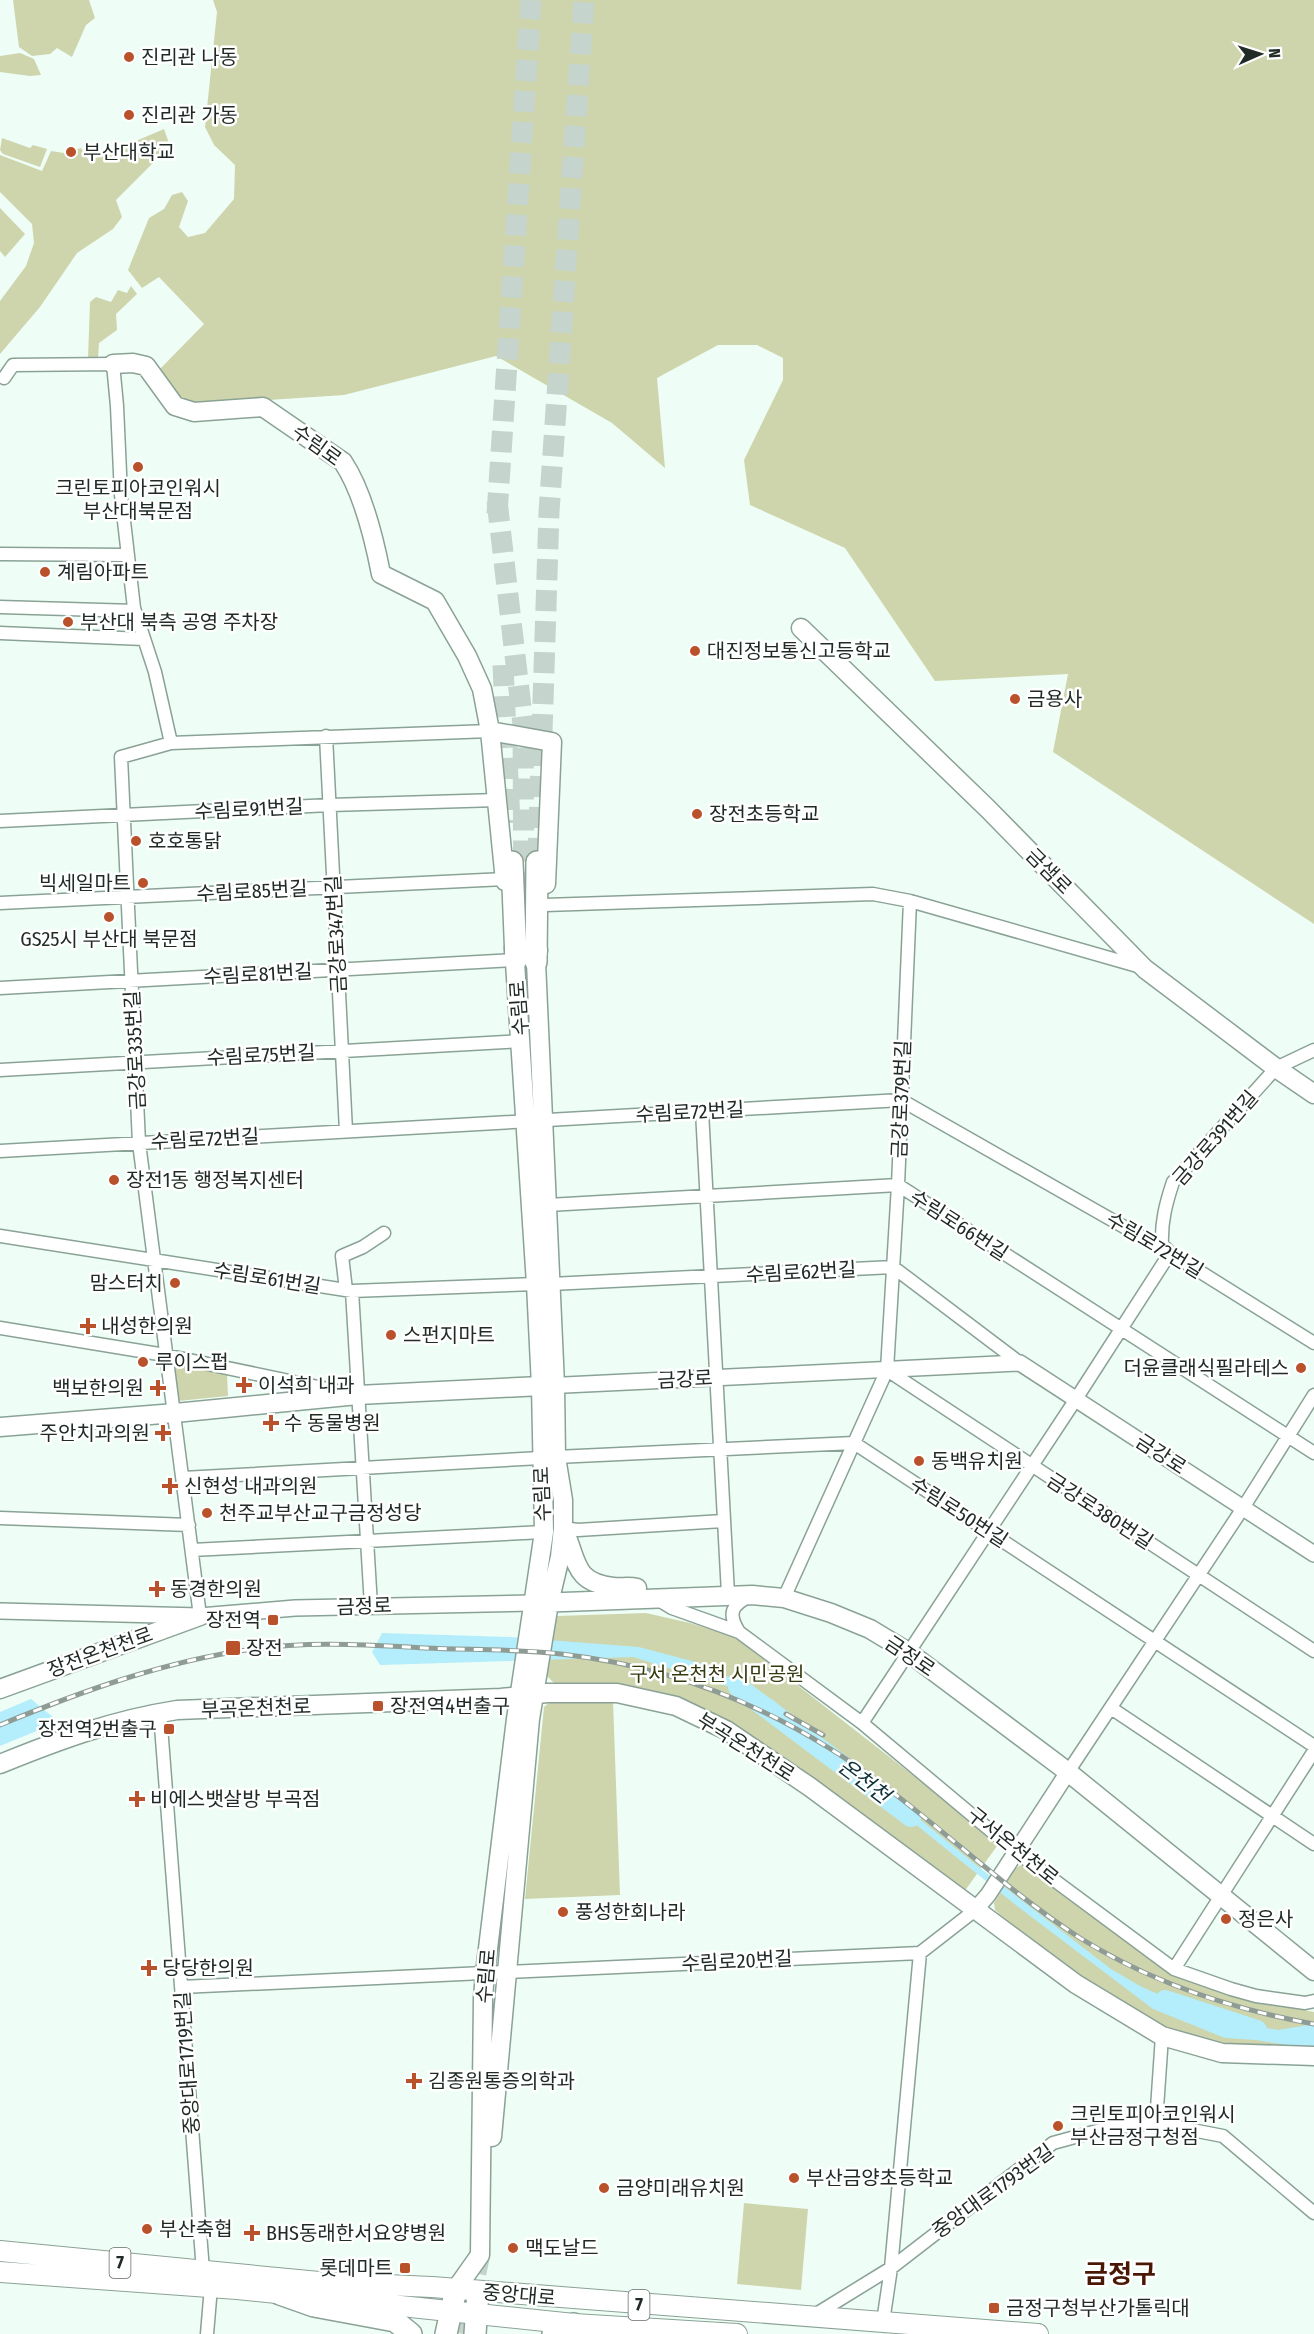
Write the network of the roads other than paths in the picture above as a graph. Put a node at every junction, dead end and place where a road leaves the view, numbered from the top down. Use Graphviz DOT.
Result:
graph roads {
  1 [pos="113,364"];
  2 [pos="4,378"];
  3 [pos="0,554"];
  4 [pos="126,555"];
  5 [pos="0,607"];
  6 [pos="135,611"];
  7 [pos="801,628"];
  8 [pos="0,633"];
  9 [pos="144,639"];
  10 [pos="490,731"];
  11 [pos="326,736"];
  12 [pos="171,743"];
  13 [pos="498,800"];
  14 [pos="330,805"];
  15 [pos="124,815"];
  16 [pos="0,821"];
  17 [pos="537,862"];
  18 [pos="508,871"];
  19 [pos="334,886"];
  20 [pos="128,897"];
  21 [pos="910,901"];
  22 [pos="541,902"];
  23 [pos="0,903"];
  24 [pos="526,961"];
  25 [pos="1146,969"];
  26 [pos="338,970"];
  27 [pos="132,981"];
  28 [pos="0,988"];
  29 [pos="522,1041"];
  30 [pos="342,1050"];
  31 [pos="1314,1050"];
  32 [pos="135,1062"];
  33 [pos="1276,1068"];
  34 [pos="0,1070"];
  35 [pos="1314,1094"];
  36 [pos="902,1100"];
  37 [pos="702,1111"];
  38 [pos="534,1120"];
  39 [pos="346,1131"];
  40 [pos="139,1143"];
  41 [pos="0,1151"];
  42 [pos="898,1185"];
  43 [pos="706,1195"];
  44 [pos="548,1204"];
  45 [pos="384,1233"];
  46 [pos="0,1236"];
  47 [pos="1170,1253"];
  48 [pos="155,1260"];
  49 [pos="893,1267"];
  50 [pos="710,1276"];
  51 [pos="543,1284"];
  52 [pos="349,1291"];
  53 [pos="0,1328"];
  54 [pos="1121,1329"];
  55 [pos="1314,1343"];
  56 [pos="165,1355"];
  57 [pos="1020,1363"];
  58 [pos="887,1370"];
  59 [pos="716,1378"];
  60 [pos="548,1386"];
  61 [pos="358,1395"];
  62 [pos="1314,1395"];
  63 [pos="1076,1399"];
  64 [pos="175,1413"];
  65 [pos="0,1427"];
  66 [pos="1288,1437"];
  67 [pos="854,1443"];
  68 [pos="720,1449"];
  69 [pos="1314,1453"];
  70 [pos="548,1458"];
  71 [pos="1032,1467"];
  72 [pos="362,1468"];
  73 [pos="183,1478"];
  74 [pos="1243,1508"];
  75 [pos="0,1518"];
  76 [pos="723,1521"];
  77 [pos="189,1525"];
  78 [pos="563,1528"];
  79 [pos="989,1531"];
  80 [pos="544,1532"];
  81 [pos="367,1541"];
  82 [pos="192,1550"];
  83 [pos="1314,1554"];
  84 [pos="1198,1575"];
  85 [pos="728,1594"];
  86 [pos="752,1595"];
  87 [pos="654,1597"];
  88 [pos="784,1598"];
  89 [pos="540,1603"];
  90 [pos="371,1606"];
  91 [pos="0,1611"];
  92 [pos="200,1616"];
  93 [pos="739,1632"];
  94 [pos="1154,1641"];
  95 [pos="1314,1651"];
  96 [pos="908,1652"];
  97 [pos="0,1689"];
  98 [pos="527,1691"];
  99 [pos="1111,1708"];
  100 [pos="160,1713"];
  101 [pos="862,1723"];
  102 [pos="1314,1746"];
  103 [pos="1314,1752"];
  104 [pos="0,1764"];
  105 [pos="1068,1772"];
  106 [pos="1272,1816"];
  107 [pos="1314,1844"];
  108 [pos="1014,1853"];
  109 [pos="1220,1896"];
  110 [pos="974,1911"];
  111 [pos="920,1953"];
  112 [pos="1174,1970"];
  113 [pos="508,1972"];
  114 [pos="1313,1972"];
  115 [pos="485,1973"];
  116 [pos="181,1987"];
  117 [pos="1314,2001"];
  118 [pos="1162,2036"];
  119 [pos="1314,2056"];
  120 [pos="1156,2123"];
  121 [pos="1314,2213"];
  122 [pos="0,2251"];
  123 [pos="480,2255"];
  124 [pos="891,2268"];
  125 [pos="0,2272"];
  126 [pos="207,2279"];
  127 [pos="456,2289"];
  128 [pos="478,2292"];
  129 [pos="280,2294"];
  130 [pos="451,2310"];
  131 [pos="354,2312"];
  132 [pos="809,2318"];
  133 [pos="883,2322"];
  134 [pos="475,2324"];
  135 [pos="579,2327"];
  136 [pos="207,2334"];
  137 [pos="397,2334"];
  138 [pos="411,2334"];
  139 [pos="446,2334"];
  140 [pos="553,2334"];
  141 [pos="732,2334"];
  142 [pos="737,2334"];
  143 [pos="1038,2334"];
  1 -- 2 [label="street, 수림로"];
  1 -- 4 [label="street"];
  1 -- 10 [label="main road, 수림로"];
  3 -- 4 [label="street"];
  4 -- 6 [label="street"];
  5 -- 6 [label="street"];
  6 -- 9 [label="street"];
  7 -- 25 [label="main road, 금샘로"];
  8 -- 9 [label="street"];
  9 -- 12 [label="street"];
  10 -- 11 [label="street"];
  10 -- 13 [label="main road, 수림로"];
  10 -- 22 [label="main road"];
  11 -- 12 [label="street"];
  11 -- 14 [label="street, 금강로347번길"];
  12 -- 15 [label="street, 금강로335번길"];
  13 -- 14 [label="street, 수림로91번길"];
  13 -- 18 [label="main road, 수림로"];
  14 -- 15 [label="street, 수림로91번길"];
  14 -- 19 [label="street, 금강로347번길"];
  15 -- 16 [label="street, 수림로91번길"];
  15 -- 20 [label="street, 금강로335번길"];
  17 -- 22 [label="highway"];
  18 -- 19 [label="street, 수림로85번길"];
  18 -- 24 [label="highway"];
  19 -- 20 [label="street, 수림로85번길"];
  19 -- 26 [label="street, 금강로347번길"];
  20 -- 23 [label="street, 수림로85번길"];
  20 -- 27 [label="street, 금강로335번길"];
  21 -- 22 [label="street"];
  21 -- 25 [label="street"];
  21 -- 36 [label="street, 금강로379번길"];
  22 -- 24 [label="highway"];
  24 -- 26 [label="street, 수림로81번길"];
  24 -- 29 [label="main road, 수림로"];
  24 -- 38 [label="main road, 수림로"];
  25 -- 33 [label="main road, 금샘로"];
  26 -- 27 [label="street, 수림로81번길"];
  26 -- 30 [label="street, 금강로347번길"];
  27 -- 28 [label="street, 수림로81번길"];
  27 -- 32 [label="street, 금강로335번길"];
  29 -- 30 [label="street, 수림로75번길"];
  29 -- 38 [label="main road, 수림로"];
  30 -- 32 [label="street, 수림로75번길"];
  30 -- 39 [label="street, 금강로347번길"];
  31 -- 33 [label="street"];
  32 -- 34 [label="street, 수림로75번길"];
  32 -- 40 [label="street, 금강로335번길"];
  33 -- 35 [label="main road, 금샘로"];
  33 -- 47 [label="street, 금강로391번길"];
  36 -- 37 [label="street, 수림로72번길"];
  36 -- 42 [label="street, 금강로379번길"];
  36 -- 47 [label="street, 수림로72번길"];
  37 -- 38 [label="street, 수림로72번길"];
  37 -- 43 [label="street"];
  38 -- 39 [label="street, 수림로72번길"];
  38 -- 44 [label="main road, 수림로"];
  38 -- 51 [label="main road, 수림로"];
  39 -- 40 [label="street, 수림로72번길"];
  40 -- 41 [label="street, 수림로72번길"];
  40 -- 48 [label="street, 금강로335번길"];
  42 -- 43 [label="street, 수림로66번길"];
  42 -- 49 [label="street, 금강로379번길"];
  42 -- 54 [label="street, 수림로66번길"];
  43 -- 44 [label="street, 수림로66번길"];
  43 -- 50 [label="street"];
  44 -- 51 [label="main road, 수림로"];
  45 -- 52 [label="street"];
  46 -- 48 [label="street, 수림로61번길"];
  47 -- 54 [label="street"];
  47 -- 55 [label="street, 수림로72번길"];
  48 -- 52 [label="street, 수림로61번길"];
  48 -- 56 [label="street, 금강로335번길"];
  49 -- 50 [label="street, 수림로62번길"];
  49 -- 57 [label="street"];
  49 -- 58 [label="street, 금강로379번길"];
  50 -- 51 [label="street, 수림로62번길"];
  50 -- 59 [label="street"];
  51 -- 52 [label="street, 수림로61번길"];
  51 -- 60 [label="main road, 수림로"];
  52 -- 61 [label="street"];
  53 -- 56 [label="street"];
  54 -- 63 [label="street"];
  54 -- 66 [label="street, 수림로66번길"];
  56 -- 61 [label="street"];
  56 -- 64 [label="street, 금강로335번길"];
  57 -- 58 [label="street, 금강로"];
  57 -- 63 [label="street, 금강로"];
  58 -- 59 [label="street, 금강로"];
  58 -- 67 [label="street"];
  58 -- 71 [label="street, 금강로380번길"];
  59 -- 60 [label="street, 금강로"];
  59 -- 68 [label="street"];
  60 -- 61 [label="main road, 금강로"];
  60 -- 70 [label="main road, 수림로"];
  61 -- 64 [label="main road, 금강로"];
  61 -- 72 [label="street"];
  62 -- 66 [label="street"];
  63 -- 71 [label="street"];
  63 -- 74 [label="street, 금강로"];
  64 -- 65 [label="main road, 금강로"];
  64 -- 73 [label="street, 금강로335번길"];
  66 -- 69 [label="street, 수림로66번길"];
  66 -- 74 [label="street"];
  67 -- 68 [label="street"];
  67 -- 79 [label="street, 수림로50번길"];
  67 -- 88 [label="street"];
  68 -- 70 [label="street"];
  68 -- 76 [label="street"];
  70 -- 72 [label="street"];
  70 -- 78 [label="main road, 수림로"];
  70 -- 80 [label="main road, 수림로"];
  71 -- 79 [label="street"];
  71 -- 84 [label="street, 금강로380번길"];
  72 -- 73 [label="street"];
  72 -- 81 [label="street"];
  73 -- 77 [label="street, 금강로335번길"];
  74 -- 83 [label="street, 금강로"];
  74 -- 84 [label="street"];
  75 -- 77 [label="street"];
  76 -- 78 [label="street, 수림로"];
  76 -- 85 [label="street"];
  77 -- 82 [label="street, 금강로335번길"];
  78 -- 87 [label="main road"];
  78 -- 89 [label="main road, 수림로"];
  79 -- 94 [label="street, 수림로50번길"];
  79 -- 96 [label="street"];
  80 -- 81 [label="street"];
  80 -- 89 [label="main road, 수림로"];
  81 -- 82 [label="street"];
  81 -- 90 [label="street"];
  82 -- 92 [label="street, 금강로335번길"];
  84 -- 94 [label="street"];
  84 -- 95 [label="street, 금강로380번길"];
  85 -- 86 [label="main road, 금정로"];
  85 -- 87 [label="main road, 금정로"];
  86 -- 88 [label="main road, 금정로"];
  86 -- 93 [label="street"];
  87 -- 89 [label="main road, 금정로"];
  87 -- 93 [label="street, 구서온천천로"];
  88 -- 96 [label="main road, 금정로"];
  89 -- 90 [label="street, 금정로"];
  89 -- 98 [label="main road, 수림로"];
  90 -- 92 [label="street, 금정로"];
  91 -- 92 [label="street, 금정로"];
  92 -- 97 [label="main road, 장전온천천로"];
  93 -- 101 [label="street, 구서온천천로"];
  94 -- 99 [label="street"];
  94 -- 102 [label="street, 수림로50번길"];
  96 -- 101 [label="street"];
  96 -- 105 [label="main road, 금정로"];
  98 -- 100 [label="main road, 부곡온천천로"];
  98 -- 110 [label="main road, 부곡온천천로"];
  98 -- 113 [label="main road, 수림로"];
  98 -- 115 [label="main road, 수림로"];
  99 -- 105 [label="street"];
  99 -- 106 [label="street"];
  100 -- 104 [label="main road, 부곡온천천로"];
  100 -- 116 [label="street, 중앙대로1719번길"];
  101 -- 108 [label="street, 구서온천천로"];
  103 -- 106 [label="street"];
  105 -- 108 [label="street"];
  105 -- 109 [label="main road, 금정로"];
  106 -- 107 [label="street"];
  106 -- 109 [label="street"];
  108 -- 110 [label="street"];
  108 -- 112 [label="street, 구서온천천로"];
  109 -- 112 [label="street"];
  109 -- 114 [label="main road, 금정로"];
  110 -- 111 [label="street"];
  110 -- 118 [label="main road, 부곡온천천로"];
  111 -- 113 [label="street, 수림로20번길"];
  111 -- 124 [label="street"];
  112 -- 117 [label="street, 구서온천천로"];
  113 -- 115 [label="street, 수림로20번길"];
  113 -- 123 [label="main road, 수림로"];
  115 -- 116 [label="street, 수림로20번길"];
  115 -- 123 [label="main road, 수림로"];
  116 -- 126 [label="street, 중앙대로1719번길"];
  118 -- 119 [label="main road, 부곡온천천로"];
  118 -- 120 [label="street"];
  120 -- 121 [label="street, 중앙대로1793번길"];
  120 -- 124 [label="street, 중앙대로1793번길"];
  122 -- 126 [label="main road, 중앙대로 / 7"];
  123 -- 127 [label="main road, 수림로"];
  123 -- 128 [label="main road, 수림로"];
  124 -- 132 [label="street, 중앙대로1793번길"];
  124 -- 133 [label="street"];
  125 -- 126 [label="main road, 중앙대로 / 7"];
  126 -- 127 [label="main road, 중앙대로 / 7"];
  126 -- 129 [label="main road, 중앙대로 / 7"];
  126 -- 136 [label="street, 중앙대로1719번길"];
  127 -- 128 [label="main road, 중앙대로 / 7"];
  127 -- 130 [label="highway"];
  128 -- 132 [label="main road, 중앙대로 / 7"];
  128 -- 134 [label="highway"];
  129 -- 130 [label="main road, 중앙대로 / 7"];
  129 -- 131 [label="highway"];
  130 -- 134 [label="main road, 중앙대로 / 7"];
  130 -- 139 [label="highway"];
  131 -- 137 [label="street"];
  131 -- 138 [label="highway"];
  132 -- 133 [label="main road, 중앙대로 / 7"];
  133 -- 143 [label="main road, 중앙대로 / 7"];
  134 -- 135 [label="main road, 중앙대로 / 7"];
  135 -- 140 [label="highway"];
  135 -- 141 [label="main road, 중앙대로 / 7"];
  141 -- 142 [label="main road, 중앙대로 / 7"];
}
